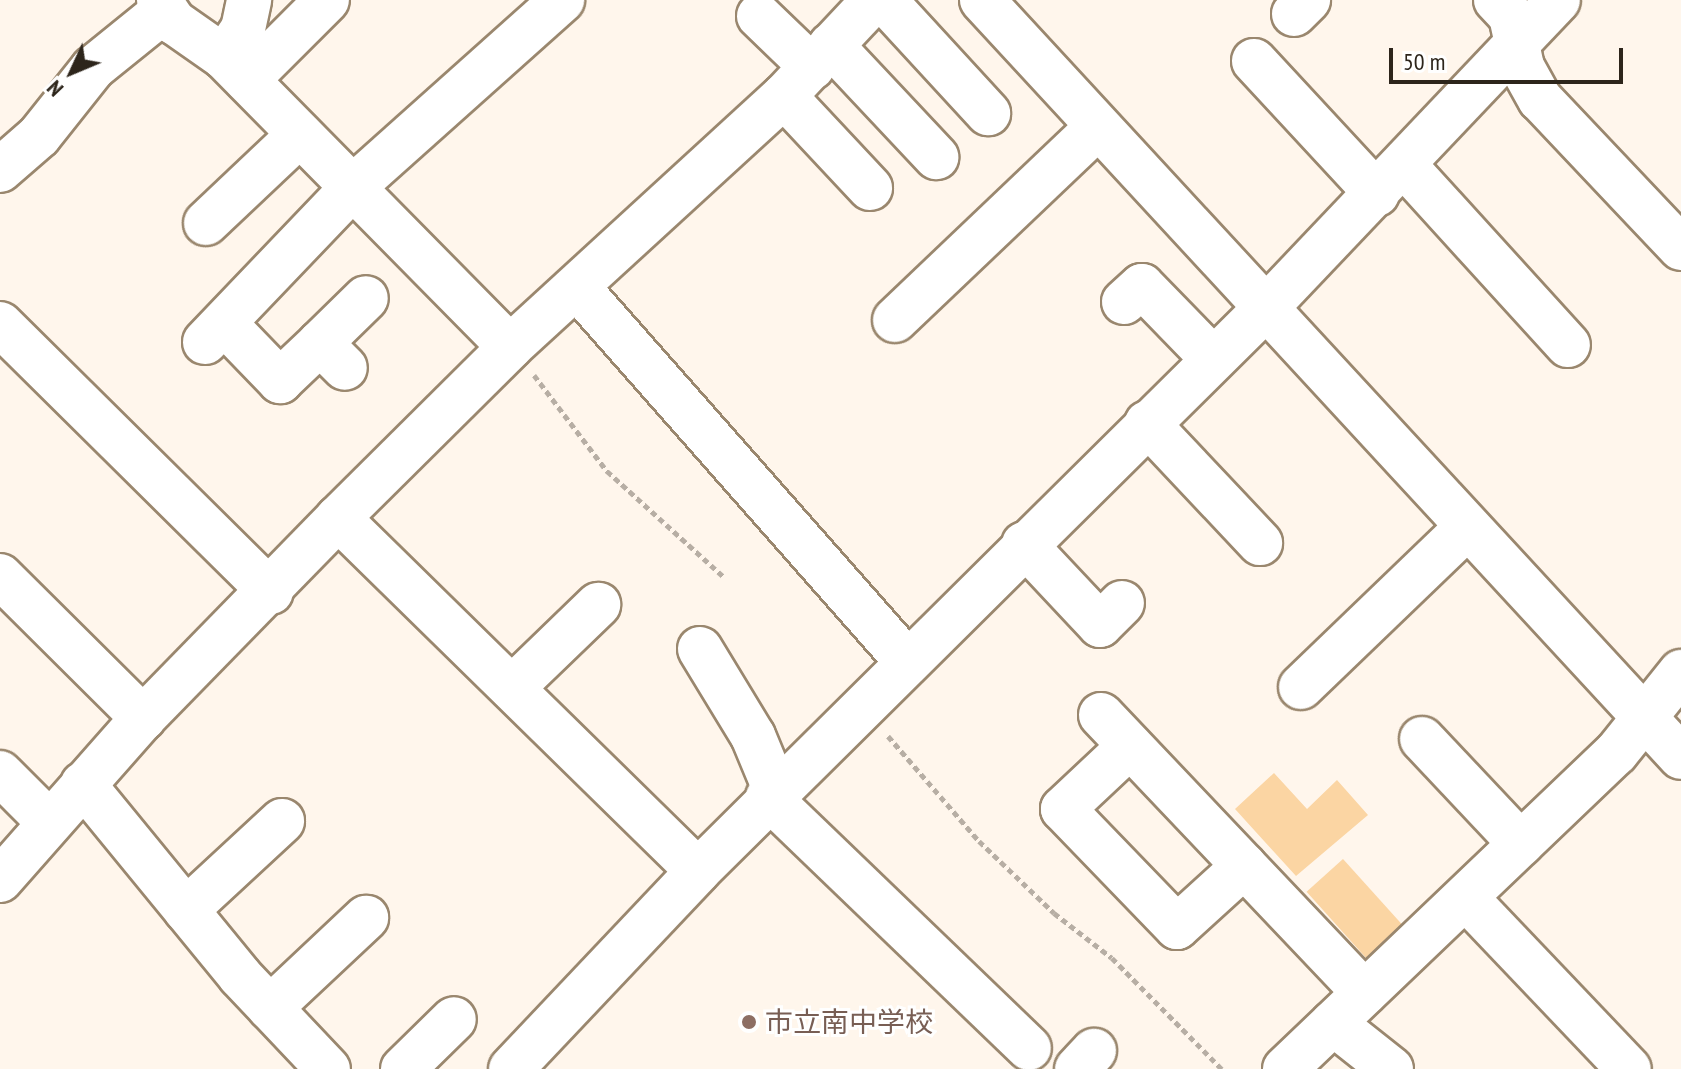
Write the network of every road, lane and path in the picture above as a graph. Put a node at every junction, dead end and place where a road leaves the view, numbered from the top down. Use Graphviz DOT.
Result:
graph roads {
  1 [pos="249,0"];
  2 [pos="327,0"];
  3 [pos="562,0"];
  4 [pos="874,0"];
  5 [pos="884,0"];
  6 [pos="982,0"];
  7 [pos="1496,0"];
  8 [pos="1558,0"];
  9 [pos="162,5"];
  10 [pos="759,16"];
  11 [pos="1518,40"];
  12 [pos="1254,61"];
  13 [pos="235,69"];
  14 [pos="809,69"];
  15 [pos="988,113"];
  16 [pos="1098,127"];
  17 [pos="300,134"];
  18 [pos="936,157"];
  19 [pos="0,170"];
  20 [pos="1391,180"];
  21 [pos="352,188"];
  22 [pos="870,188"];
  23 [pos="206,223"];
  24 [pos="1681,248"];
  25 [pos="577,287"];
  26 [pos="366,298"];
  27 [pos="1124,302"];
  28 [pos="1264,310"];
  29 [pos="895,320"];
  30 [pos="0,324"];
  31 [pos="1568,345"];
  32 [pos="510,347"];
  33 [pos="1213,359"];
  34 [pos="1147,423"];
  35 [pos="338,518"];
  36 [pos="1467,527"];
  37 [pos="1260,543"];
  38 [pos="1024,544"];
  39 [pos="0,576"];
  40 [pos="724,577"];
  41 [pos="271,592"];
  42 [pos="1122,603"];
  43 [pos="598,605"];
  44 [pos="906,660"];
  45 [pos="1681,672"];
  46 [pos="702,673"];
  47 [pos="1301,687"];
  48 [pos="512,688"];
  49 [pos="859,706"];
  50 [pos="1642,715"];
  51 [pos="143,718"];
  52 [pos="1422,739"];
  53 [pos="1681,757"];
  54 [pos="0,773"];
  55 [pos="83,784"];
  56 [pos="772,793"];
  57 [pos="282,821"];
  58 [pos="49,822"];
  59 [pos="1521,844"];
  60 [pos="1244,866"];
  61 [pos="698,871"];
  62 [pos="0,880"];
  63 [pos="1466,898"];
  64 [pos="186,910"];
  65 [pos="366,918"];
  66 [pos="1365,993"];
  67 [pos="270,1008"];
  68 [pos="454,1019"];
  69 [pos="1333,1023"];
  70 [pos="1029,1048"];
  71 [pos="328,1069"];
  72 [pos="403,1069"];
  73 [pos="511,1069"];
  74 [pos="1222,1069"];
  75 [pos="1285,1069"];
  76 [pos="1391,1069"];
  77 [pos="1629,1069"];
  1 -- 13 [label="street"];
  2 -- 13 [label="street"];
  3 -- 21 [label="street"];
  4 -- 14 [label="street"];
  5 -- 15 [label="street"];
  6 -- 16 [label="street"];
  7 -- 11 [label="street"];
  8 -- 11 [label="street"];
  9 -- 13 [label="street"];
  9 -- 19 [label="street"];
  10 -- 14 [label="street"];
  11 -- 20 [label="street"];
  11 -- 24 [label="street"];
  12 -- 20 [label="street"];
  13 -- 17 [label="street"];
  14 -- 18 [label="street"];
  14 -- 22 [label="street"];
  14 -- 25 [label="street"];
  16 -- 28 [label="street"];
  16 -- 29 [label="street"];
  17 -- 21 [label="street"];
  17 -- 23 [label="street"];
  20 -- 28 [label="street"];
  20 -- 31 [label="street"];
  21 -- 26 [label="street"];
  21 -- 32 [label="street"];
  25 -- 32 [label="street"];
  25 -- 44 [label="street"];
  27 -- 33 [label="street"];
  28 -- 33 [label="street"];
  28 -- 36 [label="street"];
  30 -- 41 [label="street"];
  32 -- 35 [label="street"];
  32 -- 40 [label="path"];
  33 -- 34 [label="street"];
  34 -- 37 [label="street"];
  34 -- 38 [label="street"];
  35 -- 41 [label="street"];
  35 -- 48 [label="street"];
  36 -- 47 [label="street"];
  36 -- 50 [label="street"];
  38 -- 42 [label="street"];
  38 -- 44 [label="street"];
  39 -- 51 [label="street"];
  41 -- 51 [label="street"];
  43 -- 48 [label="street"];
  44 -- 49 [label="street"];
  45 -- 50 [label="street"];
  46 -- 56 [label="street"];
  48 -- 61 [label="street"];
  49 -- 56 [label="street"];
  49 -- 74 [label="path"];
  50 -- 53 [label="street"];
  50 -- 59 [label="street"];
  51 -- 55 [label="street"];
  52 -- 59 [label="street"];
  54 -- 58 [label="street"];
  55 -- 58 [label="street"];
  55 -- 64 [label="street"];
  56 -- 61 [label="street"];
  56 -- 70 [label="street"];
  57 -- 64 [label="street"];
  58 -- 62 [label="street"];
  59 -- 63 [label="street"];
  60 -- 60 [label="street"];
  60 -- 66 [label="street"];
  61 -- 73 [label="street"];
  63 -- 66 [label="street"];
  63 -- 77 [label="street"];
  64 -- 67 [label="street"];
  65 -- 67 [label="street"];
  66 -- 69 [label="street"];
  67 -- 71 [label="street"];
  68 -- 72 [label="street"];
  69 -- 75 [label="street"];
  69 -- 76 [label="street"];
}
